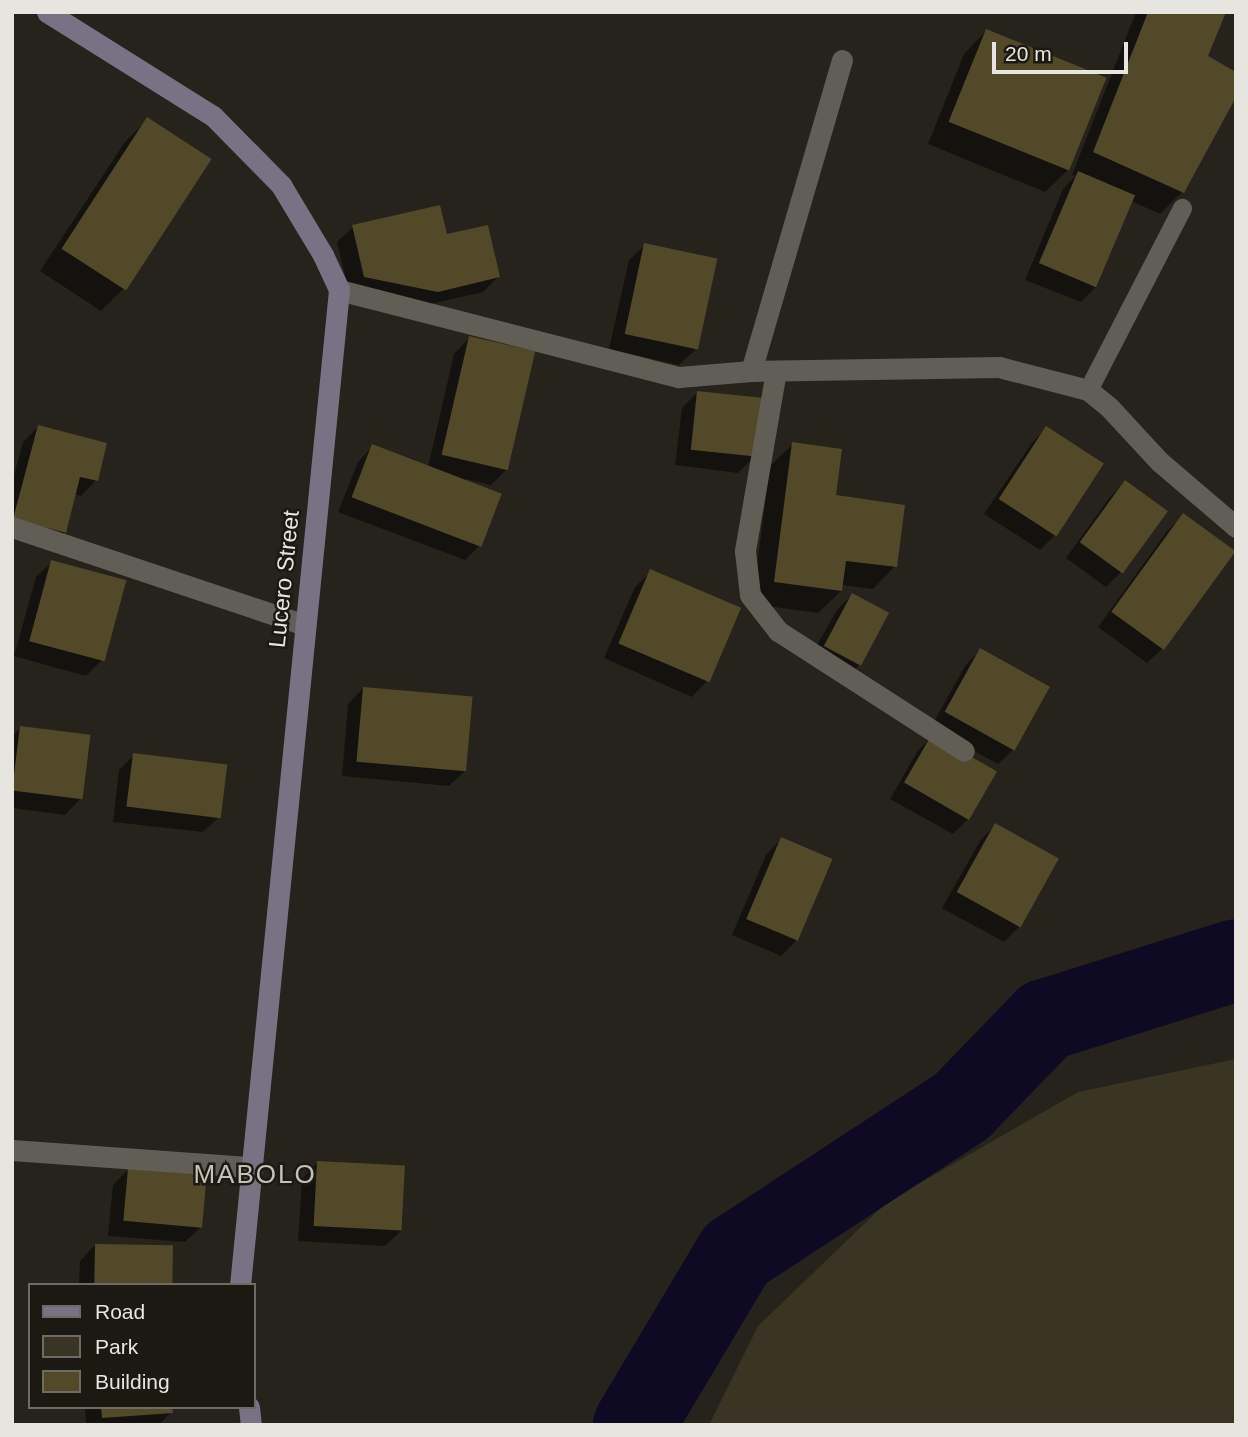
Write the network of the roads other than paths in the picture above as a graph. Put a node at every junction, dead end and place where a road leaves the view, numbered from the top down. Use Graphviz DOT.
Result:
graph roads {
  1 [pos="47,12"];
  2 [pos="842,60"];
  3 [pos="1182,208"];
  4 [pos="339,290"];
  5 [pos="751,371"];
  6 [pos="776,371"];
  7 [pos="1088,390"];
  8 [pos="12,527"];
  9 [pos="1236,527"];
  10 [pos="305,625"];
  11 [pos="964,751"];
  12 [pos="12,1150"];
  13 [pos="251,1167"];
  14 [pos="240,1283"];
  1 -- 4 [label="street"];
  2 -- 5 [label="street"];
  3 -- 7 [label="lane"];
  4 -- 5 [label="street"];
  4 -- 10 [label="street, Lucero Street"];
  5 -- 6 [label="street"];
  6 -- 7 [label="street"];
  6 -- 11 [label="street"];
  7 -- 9 [label="street"];
  8 -- 10 [label="street"];
  10 -- 13 [label="street, Lucero Street"];
  12 -- 13 [label="street"];
  13 -- 14 [label="street, Lucero Street"];
}
